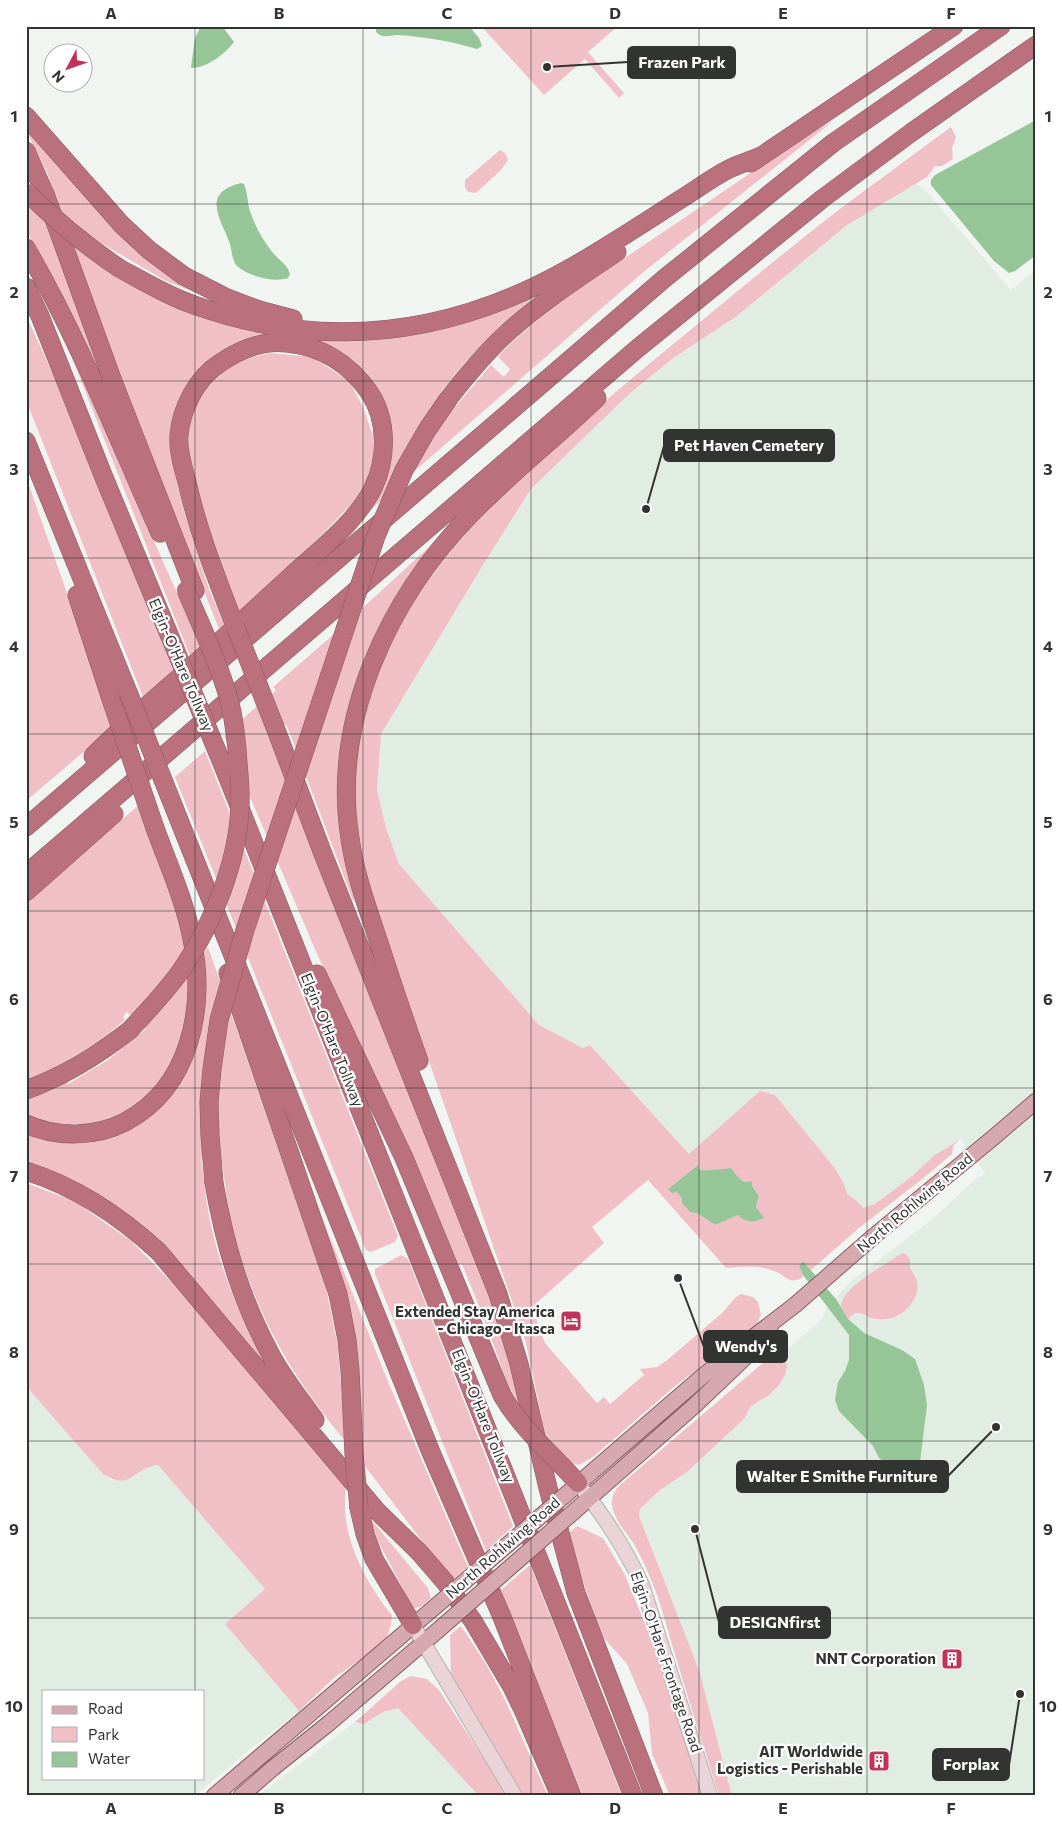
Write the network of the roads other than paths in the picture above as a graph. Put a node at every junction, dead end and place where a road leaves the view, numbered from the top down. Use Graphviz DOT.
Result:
graph roads {
  1 [pos="954,26"];
  2 [pos="1001,26"];
  3 [pos="1036,45"];
  4 [pos="26,116"];
  5 [pos="26,152"];
  6 [pos="761,156"];
  7 [pos="27,192"];
  8 [pos="26,248"];
  9 [pos="26,287"];
  10 [pos="696,301"];
  11 [pos="450,317"];
  12 [pos="26,442"];
  13 [pos="57,520"];
  14 [pos="190,590"];
  15 [pos="295,643"];
  16 [pos="26,826"];
  17 [pos="189,842"];
  18 [pos="254,843"];
  19 [pos="26,874"];
  20 [pos="26,892"];
  21 [pos="26,1090"];
  22 [pos="1036,1101"];
  23 [pos="26,1124"];
  24 [pos="26,1171"];
  25 [pos="463,1203"];
  26 [pos="795,1305"];
  27 [pos="578,1483"];
  28 [pos="590,1499"];
  29 [pos="419,1552"];
  30 [pos="413,1625"];
  31 [pos="424,1643"];
  32 [pos="254,1761"];
  33 [pos="654,1791"];
  34 [pos="214,1796"];
  35 [pos="223,1796"];
  36 [pos="241,1796"];
  37 [pos="515,1796"];
  38 [pos="560,1796"];
  39 [pos="572,1796"];
  40 [pos="633,1796"];
  41 [pos="710,1796"];
  1 -- 6 [label="highway"];
  2 -- 16 [label="highway"];
  3 -- 10 [label="highway"];
  4 -- 11 [label="highway"];
  5 -- 14 [label="highway"];
  6 -- 11 [label="highway"];
  6 -- 29 [label="highway, bridge"];
  7 -- 11 [label="highway, bridge"];
  8 -- 14 [label="highway"];
  9 -- 18 [label="highway, Elgin-O'Hare Tollway, bridge"];
  10 -- 15 [label="highway"];
  10 -- 25 [label="highway"];
  12 -- 13 [label="highway"];
  13 -- 17 [label="highway, bridge"];
  13 -- 23 [label="highway, bridge"];
  14 -- 21 [label="highway, bridge"];
  15 -- 19 [label="highway"];
  15 -- 20 [label="highway"];
  16 -- 25 [label="highway, bridge"];
  17 -- 30 [label="highway, bridge"];
  17 -- 39 [label="highway"];
  18 -- 27 [label="highway, bridge"];
  18 -- 40 [label="highway, Elgin-O'Hare Tollway"];
  22 -- 26 [label="main road, North Rohlwing Road"];
  24 -- 29 [label="highway"];
  25 -- 33 [label="highway"];
  26 -- 27 [label="main road, North Rohlwing Road"];
  26 -- 28 [label="main road, North Rohlwing Road"];
  27 -- 28 [label="main road, Elgin-O'Hare Frontage Road"];
  27 -- 30 [label="main road, North Rohlwing Road, bridge"];
  28 -- 31 [label="main road, North Rohlwing Road, bridge"];
  28 -- 41 [label="main road, Elgin-O'Hare Frontage Road"];
  29 -- 38 [label="highway"];
  30 -- 31 [label="main road"];
  30 -- 32 [label="main road, North Rohlwing Road"];
  31 -- 36 [label="main road, North Rohlwing Road"];
  31 -- 37 [label="main road"];
  32 -- 34 [label="main road, North Rohlwing Road"];
  32 -- 35 [label="main road"];
}
